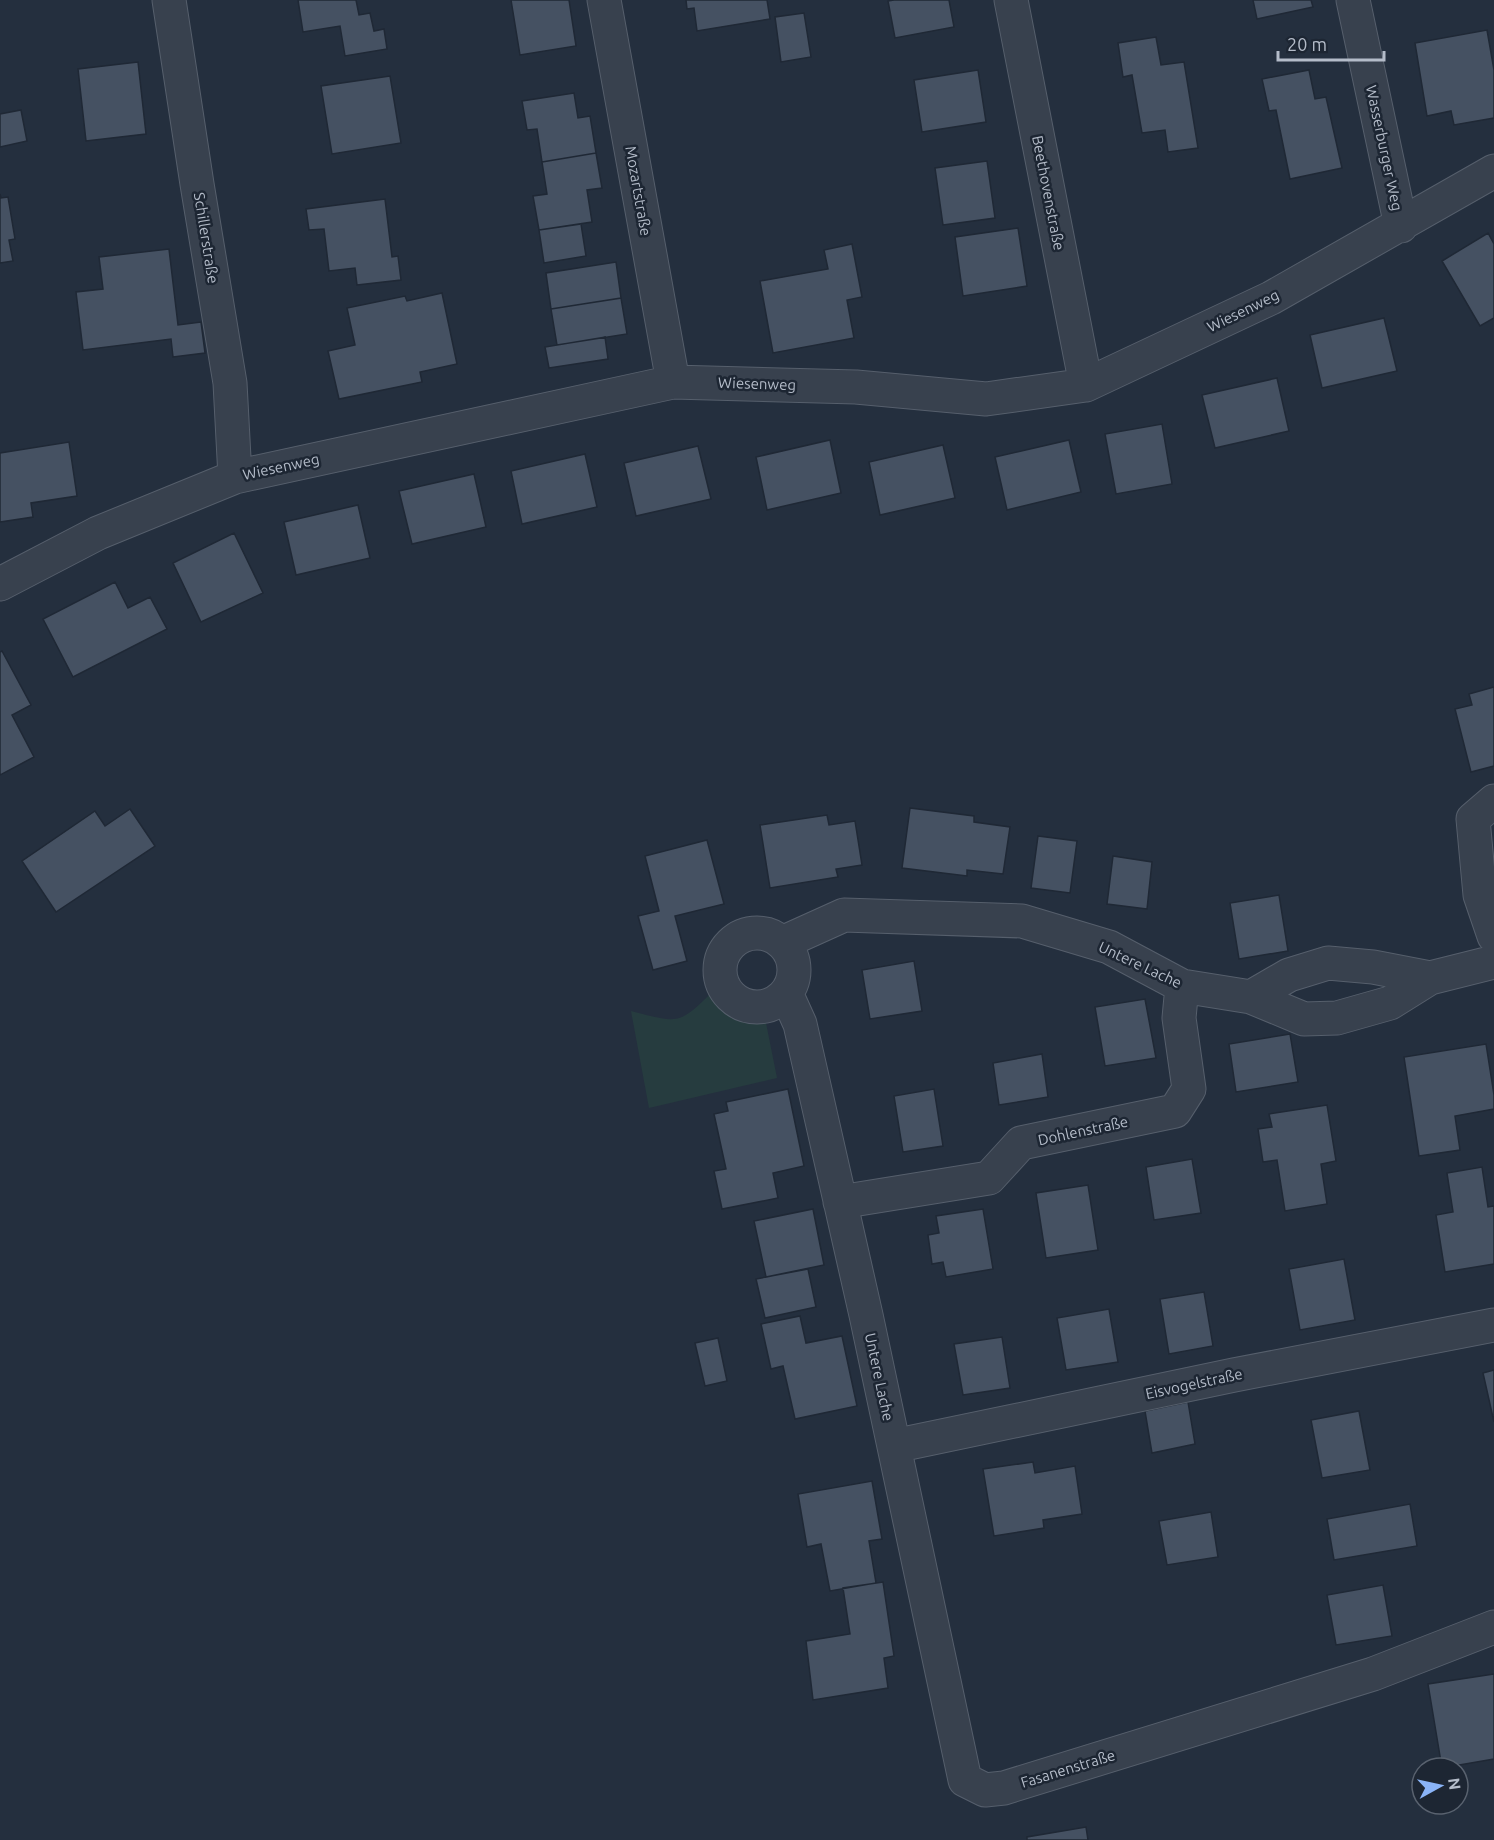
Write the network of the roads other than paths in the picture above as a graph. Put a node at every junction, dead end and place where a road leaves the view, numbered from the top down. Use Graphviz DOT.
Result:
graph roads {
  1 [pos="169,0"];
  2 [pos="604,0"];
  3 [pos="1011,0"];
  4 [pos="1353,0"];
  5 [pos="1494,171"];
  6 [pos="1401,226"];
  7 [pos="673,382"];
  8 [pos="1086,386"];
  9 [pos="235,477"];
  10 [pos="0,584"];
  11 [pos="1494,801"];
  12 [pos="1494,936"];
  13 [pos="783,943"];
  14 [pos="1494,962"];
  15 [pos="1430,978"];
  16 [pos="1182,986"];
  17 [pos="786,993"];
  18 [pos="1251,997"];
  19 [pos="840,1202"];
  20 [pos="1494,1325"];
  21 [pos="894,1446"];
  22 [pos="1494,1627"];
  1 -- 9 [label="street, Schillerstraße"];
  2 -- 7 [label="street, Mozartstraße"];
  3 -- 8 [label="street, Beethovenstraße"];
  4 -- 6 [label="street, Wasserburger Weg"];
  5 -- 6 [label="street, Wiesenweg"];
  6 -- 8 [label="street, Wiesenweg"];
  7 -- 8 [label="street, Wiesenweg"];
  7 -- 9 [label="street, Wiesenweg"];
  9 -- 10 [label="street, Wiesenweg"];
  11 -- 12 [label="street"];
  13 -- 16 [label="street, Untere Lache"];
  13 -- 17 [label="street"];
  13 -- 17 [label="street"];
  14 -- 15 [label="street"];
  15 -- 18 [label="street"];
  15 -- 18 [label="street, Untere Lache"];
  16 -- 18 [label="street, Untere Lache"];
  16 -- 19 [label="street, Dohlenstraße"];
  17 -- 19 [label="street, Untere Lache"];
  19 -- 21 [label="street, Untere Lache"];
  20 -- 21 [label="street, Eisvogelstraße"];
  21 -- 22 [label="street, Fasanenstraße"];
}
